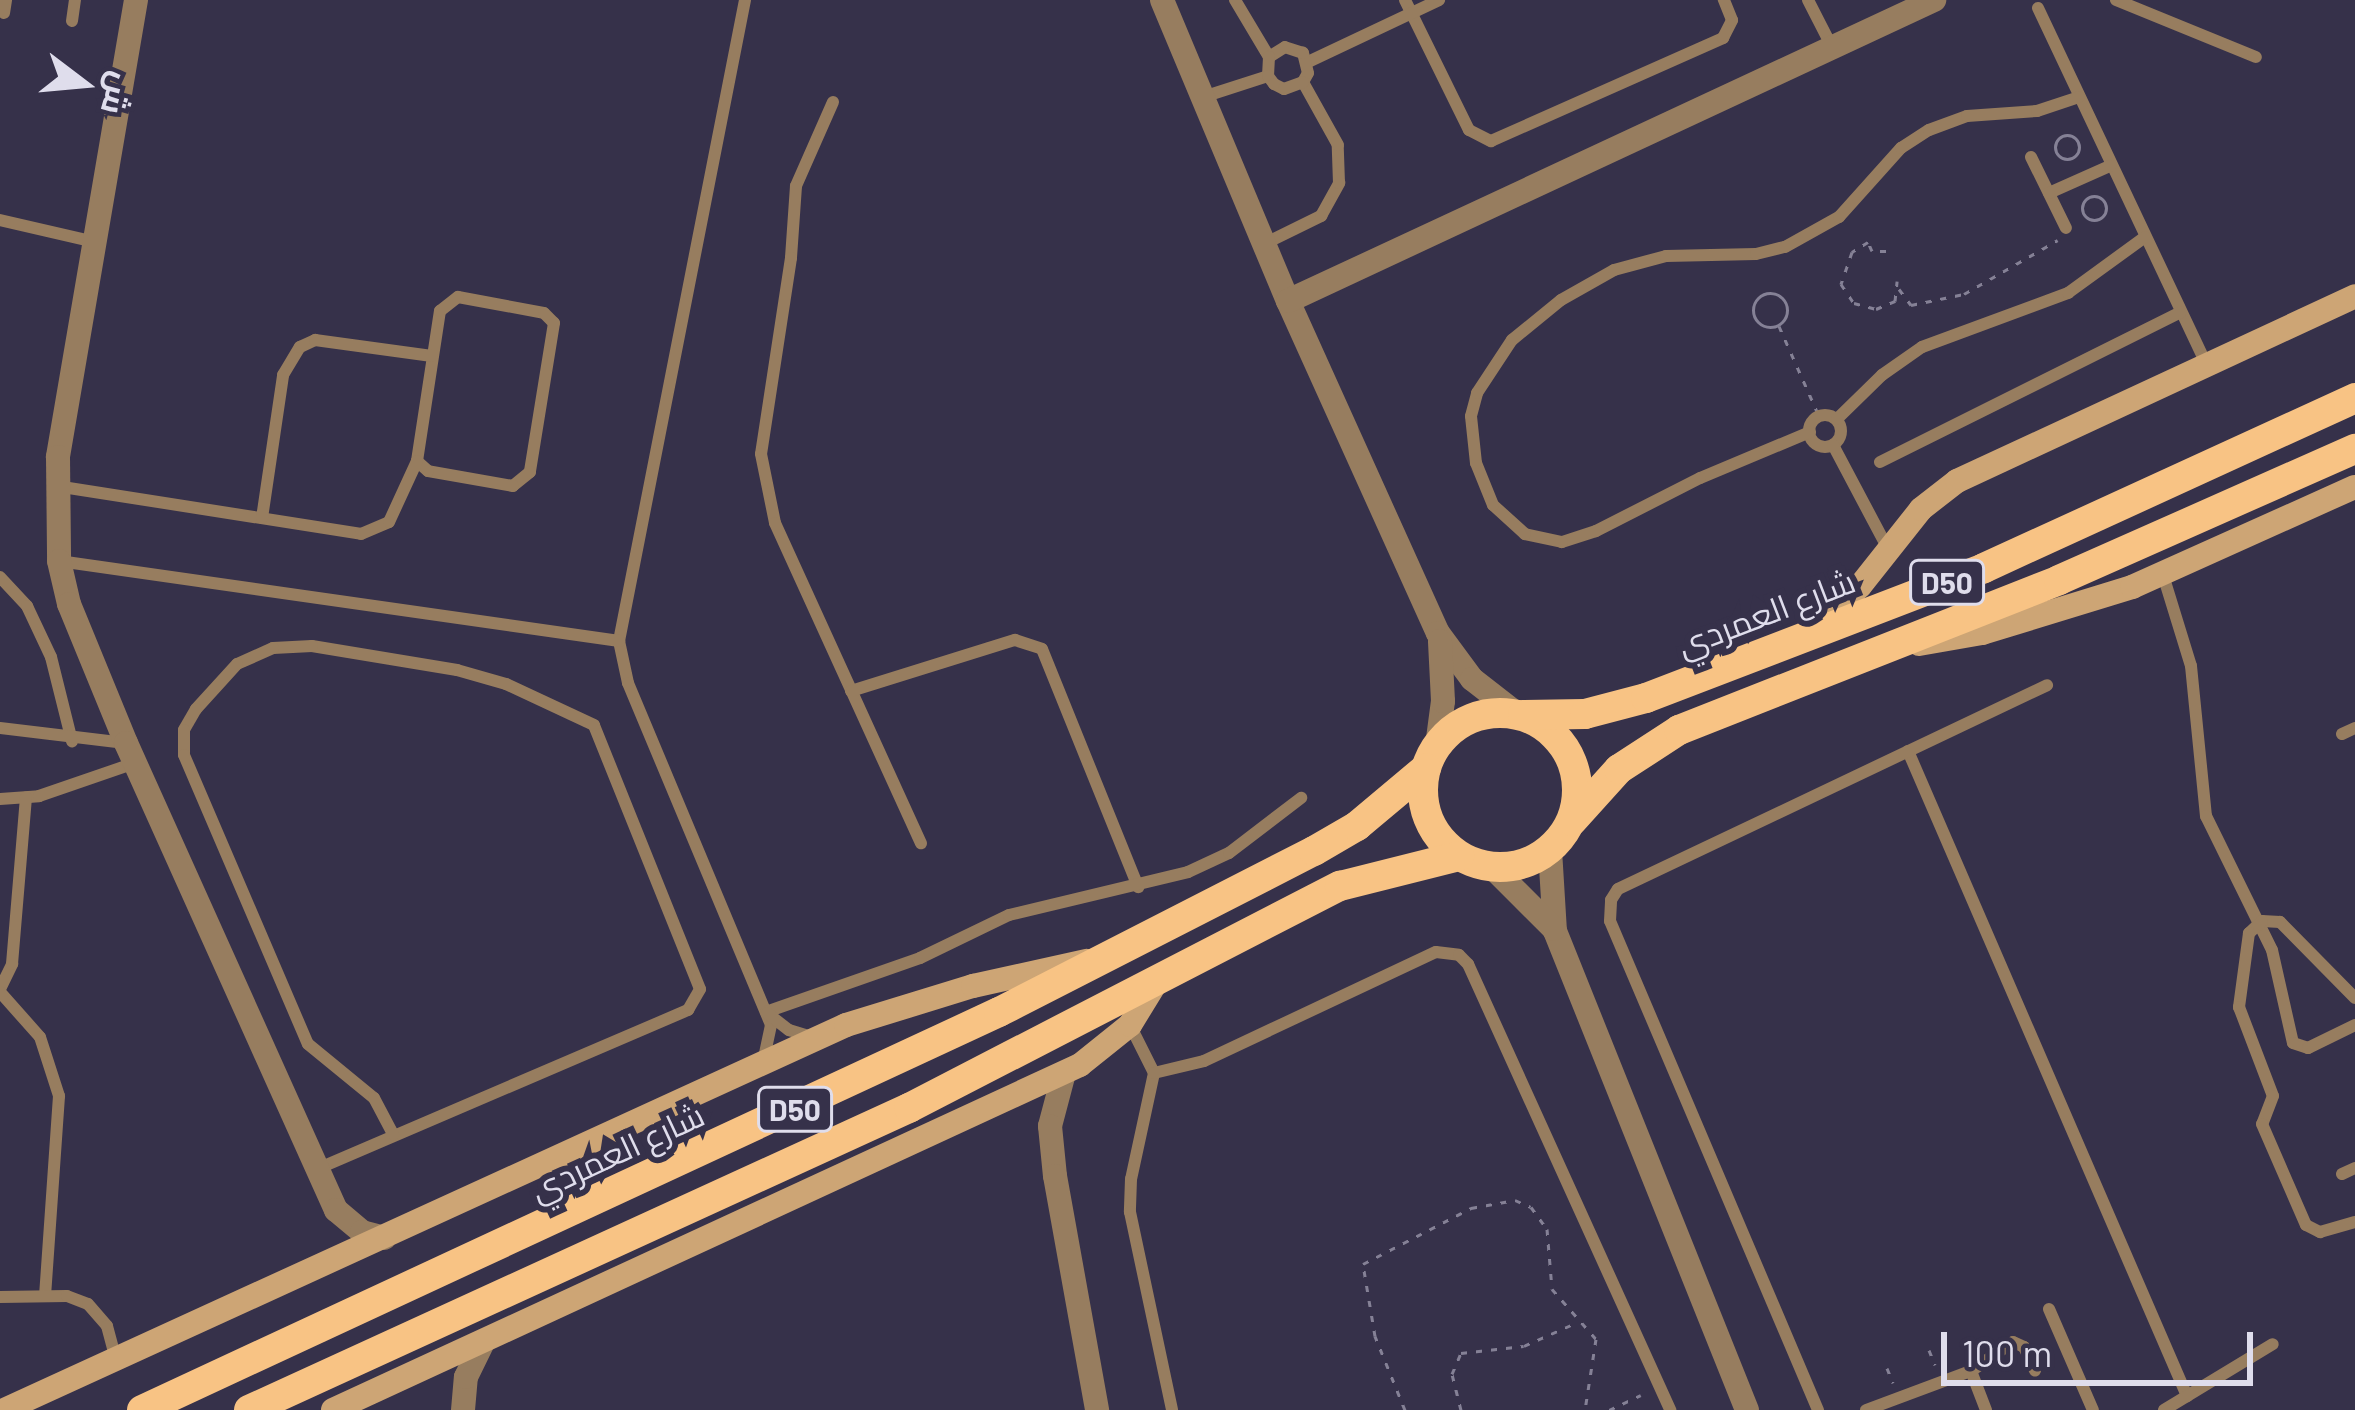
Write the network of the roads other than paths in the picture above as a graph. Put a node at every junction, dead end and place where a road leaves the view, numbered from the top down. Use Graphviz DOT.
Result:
graph roads {
  1 [pos="75,0"];
  2 [pos="136,0"];
  3 [pos="745,0"];
  4 [pos="1162,0"];
  5 [pos="1235,0"];
  6 [pos="1438,0"];
  7 [pos="1724,0"];
  8 [pos="1934,0"];
  9 [pos="2116,0"];
  10 [pos="1814,2"];
  11 [pos="1408,6"];
  12 [pos="2038,8"];
  13 [pos="72,21"];
  14 [pos="1832,48"];
  15 [pos="2256,56"];
  16 [pos="1269,57"];
  17 [pos="1308,62"];
  18 [pos="1268,76"];
  19 [pos="1303,82"];
  20 [pos="1203,97"];
  21 [pos="2079,97"];
  22 [pos="833,102"];
  23 [pos="2031,158"];
  24 [pos="2110,166"];
  25 [pos="2049,193"];
  26 [pos="0,220"];
  27 [pos="2066,227"];
  28 [pos="2145,237"];
  29 [pos="96,242"];
  30 [pos="1264,244"];
  31 [pos="2355,296"];
  32 [pos="1288,301"];
  33 [pos="2181,312"];
  34 [pos="432,356"];
  35 [pos="2208,366"];
  36 [pos="2355,398"];
  37 [pos="1837,419"];
  38 [pos="1810,432"];
  39 [pos="1833,445"];
  40 [pos="2355,448"];
  41 [pos="417,461"];
  42 [pos="1880,461"];
  43 [pos="55,485"];
  44 [pos="2355,487"];
  45 [pos="262,518"];
  46 [pos="1888,549"];
  47 [pos="59,561"];
  48 [pos="2163,575"];
  49 [pos="0,577"];
  50 [pos="1438,633"];
  51 [pos="1810,634"];
  52 [pos="619,640"];
  53 [pos="1898,645"];
  54 [pos="2047,686"];
  55 [pos="851,691"];
  56 [pos="1520,715"];
  57 [pos="0,728"];
  58 [pos="72,741"];
  59 [pos="1908,751"];
  60 [pos="131,753"];
  61 [pos="1432,757"];
  62 [pos="26,798"];
  63 [pos="1300,798"];
  64 [pos="0,799"];
  65 [pos="1572,821"];
  66 [pos="921,843"];
  67 [pos="1550,850"];
  68 [pos="1459,856"];
  69 [pos="1493,868"];
  70 [pos="1138,887"];
  71 [pos="2258,922"];
  72 [pos="1555,931"];
  73 [pos="1112,956"];
  74 [pos="1160,975"];
  75 [pos="0,990"];
  76 [pos="2354,1001"];
  77 [pos="766,1012"];
  78 [pos="1130,1025"];
  79 [pos="2355,1025"];
  80 [pos="816,1038"];
  81 [pos="762,1064"];
  82 [pos="1064,1072"];
  83 [pos="1154,1072"];
  84 [pos="1013,1096"];
  85 [pos="1050,1126"];
  86 [pos="393,1135"];
  87 [pos="316,1169"];
  88 [pos="336,1210"];
  89 [pos="2355,1222"];
  90 [pos="384,1238"];
  91 [pos="332,1263"];
  92 [pos="45,1295"];
  93 [pos="0,1297"];
  94 [pos="2050,1309"];
  95 [pos="483,1342"];
  96 [pos="2273,1344"];
  97 [pos="116,1359"];
  98 [pos="1971,1371"];
  99 [pos="2035,1371"];
  100 [pos="410,1375"];
  101 [pos="2187,1396"];
  102 [pos="1901,1404"];
  103 [pos="463,1407"];
  104 [pos="4,1410"];
  105 [pos="142,1410"];
  106 [pos="249,1410"];
  107 [pos="332,1410"];
  108 [pos="1097,1410"];
  109 [pos="1172,1410"];
  110 [pos="1670,1410"];
  111 [pos="1747,1410"];
  112 [pos="1818,1410"];
  113 [pos="1866,1410"];
  114 [pos="1986,1410"];
  115 [pos="2092,1410"];
  116 [pos="2164,1410"];
  1 -- 13 [label="lane"];
  2 -- 29 [label="street"];
  3 -- 52 [label="lane"];
  4 -- 20 [label="street"];
  5 -- 16 [label="lane"];
  6 -- 11 [label="lane"];
  7 -- 11 [label="lane"];
  8 -- 14 [label="street"];
  9 -- 15 [label="lane"];
  10 -- 14 [label="lane"];
  11 -- 17 [label="lane"];
  12 -- 21 [label="lane"];
  14 -- 32 [label="street"];
  16 -- 17 [label="lane"];
  16 -- 18 [label="lane"];
  17 -- 19 [label="lane"];
  18 -- 19 [label="lane"];
  18 -- 20 [label="lane"];
  19 -- 30 [label="lane"];
  20 -- 30 [label="street"];
  21 -- 24 [label="lane"];
  21 -- 38 [label="lane"];
  22 -- 55 [label="lane"];
  23 -- 25 [label="lane"];
  24 -- 25 [label="lane"];
  24 -- 28 [label="lane"];
  25 -- 27 [label="lane"];
  26 -- 29 [label="lane"];
  28 -- 33 [label="lane"];
  28 -- 37 [label="lane"];
  29 -- 43 [label="street"];
  30 -- 32 [label="street"];
  31 -- 35 [label="street"];
  32 -- 50 [label="street"];
  33 -- 35 [label="lane"];
  33 -- 42 [label="lane"];
  34 -- 41 [label="lane"];
  34 -- 41 [label="lane"];
  34 -- 45 [label="lane"];
  35 -- 46 [label="street"];
  36 -- 51 [label="main road, شارع العمردي / D50"];
  37 -- 38 [label="lane"];
  37 -- 39 [label="lane"];
  38 -- 39 [label="lane"];
  39 -- 46 [label="lane"];
  40 -- 53 [label="main road, D50"];
  41 -- 45 [label="lane"];
  43 -- 45 [label="lane"];
  43 -- 47 [label="street"];
  44 -- 48 [label="street"];
  46 -- 51 [label="street"];
  47 -- 52 [label="lane"];
  47 -- 60 [label="street"];
  48 -- 53 [label="street"];
  48 -- 71 [label="lane"];
  49 -- 58 [label="lane"];
  50 -- 56 [label="street"];
  50 -- 61 [label="street"];
  51 -- 56 [label="main road, شارع العمردي / D50"];
  52 -- 77 [label="lane"];
  53 -- 65 [label="main road, D50"];
  54 -- 59 [label="lane"];
  55 -- 66 [label="lane"];
  55 -- 70 [label="lane"];
  56 -- 61 [label="main road"];
  56 -- 65 [label="main road"];
  57 -- 58 [label="lane"];
  58 -- 60 [label="lane"];
  59 -- 101 [label="lane"];
  59 -- 112 [label="lane"];
  60 -- 62 [label="lane"];
  60 -- 87 [label="street"];
  61 -- 68 [label="main road"];
  61 -- 73 [label="main road, شارع العمردي / D50"];
  62 -- 64 [label="lane"];
  62 -- 75 [label="lane"];
  63 -- 70 [label="lane"];
  65 -- 67 [label="main road"];
  67 -- 69 [label="main road"];
  67 -- 72 [label="street"];
  68 -- 69 [label="main road"];
  68 -- 74 [label="main road, D50"];
  69 -- 72 [label="street"];
  70 -- 77 [label="lane"];
  71 -- 76 [label="lane"];
  71 -- 79 [label="lane"];
  71 -- 89 [label="lane"];
  72 -- 111 [label="street"];
  73 -- 80 [label="street"];
  73 -- 105 [label="main road, شارع العمردي / D50"];
  74 -- 78 [label="street"];
  74 -- 106 [label="main road, D50"];
  75 -- 92 [label="lane"];
  77 -- 80 [label="lane"];
  77 -- 81 [label="lane"];
  78 -- 82 [label="street"];
  78 -- 83 [label="lane"];
  80 -- 81 [label="street"];
  81 -- 90 [label="street"];
  82 -- 84 [label="street"];
  82 -- 85 [label="street"];
  83 -- 109 [label="lane"];
  83 -- 110 [label="lane"];
  84 -- 85 [label="street"];
  84 -- 95 [label="street"];
  85 -- 108 [label="street"];
  86 -- 86 [label="lane"];
  86 -- 87 [label="lane"];
  87 -- 88 [label="street"];
  88 -- 90 [label="street"];
  88 -- 91 [label="street"];
  90 -- 91 [label="street"];
  91 -- 97 [label="street"];
  92 -- 93 [label="lane"];
  92 -- 97 [label="lane"];
  94 -- 115 [label="lane"];
  95 -- 100 [label="street"];
  95 -- 103 [label="street"];
  96 -- 101 [label="lane"];
  97 -- 104 [label="street"];
  98 -- 99 [label="lane"];
  98 -- 102 [label="lane"];
  98 -- 114 [label="lane"];
  100 -- 103 [label="street"];
  100 -- 107 [label="street"];
  101 -- 116 [label="lane"];
  102 -- 113 [label="lane"];
}
